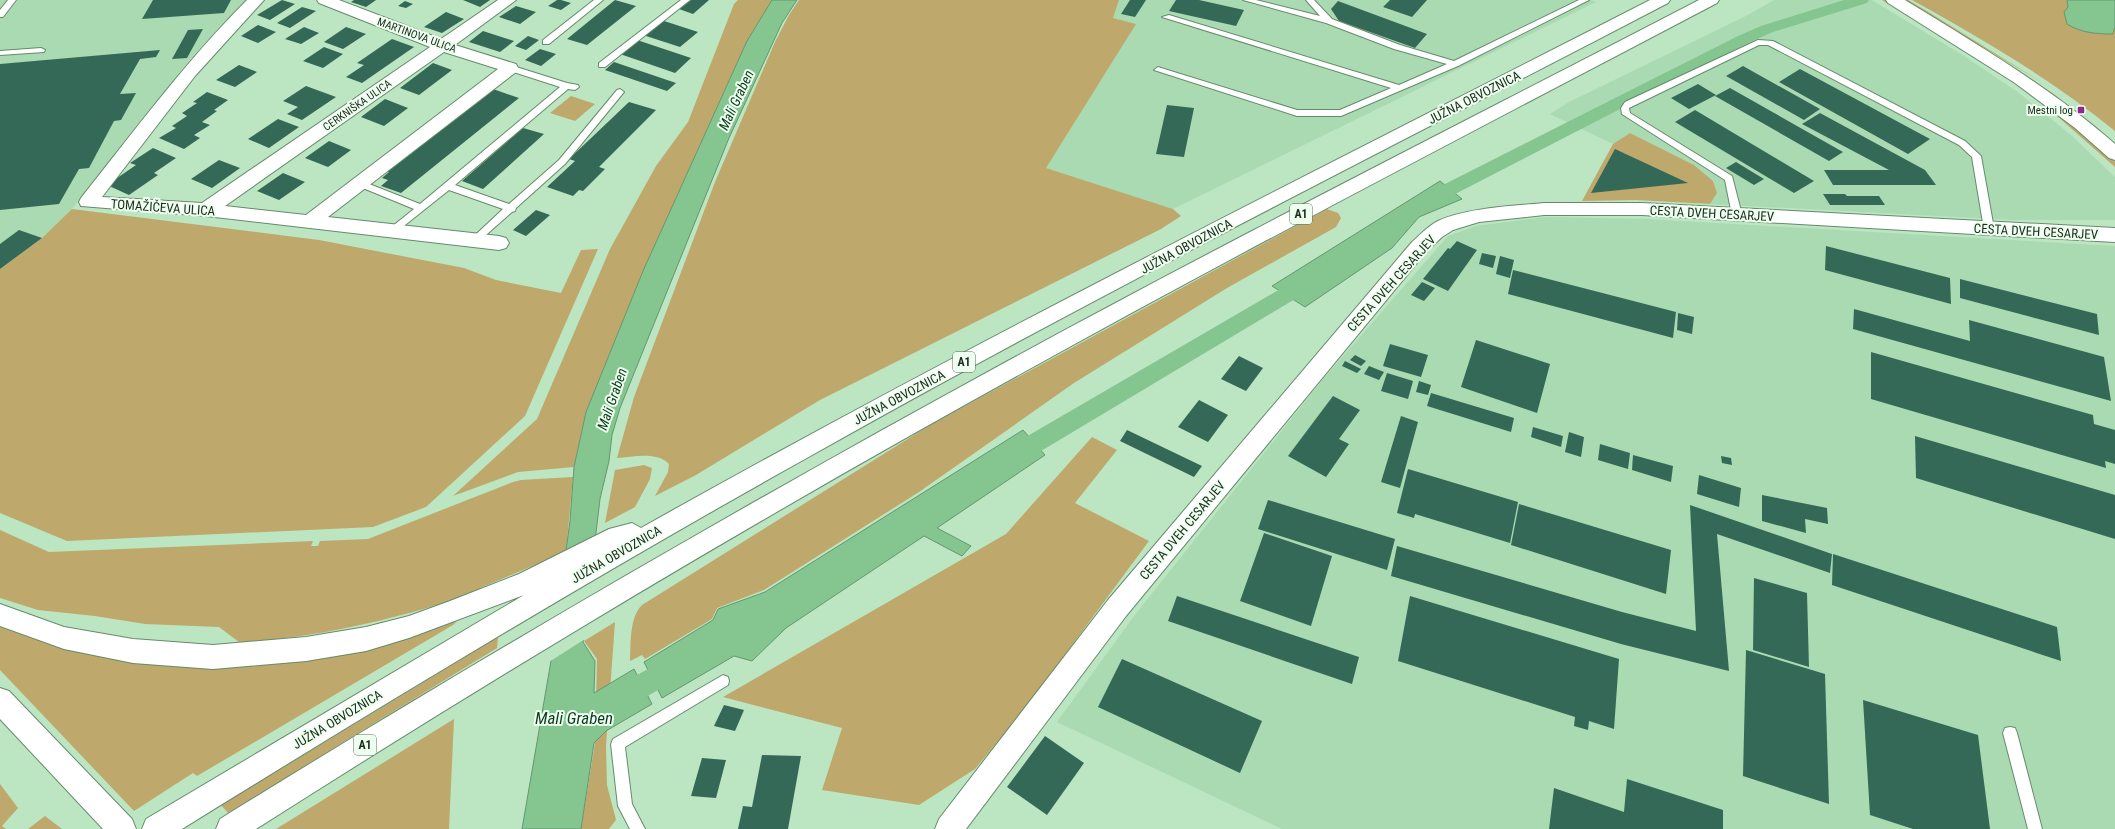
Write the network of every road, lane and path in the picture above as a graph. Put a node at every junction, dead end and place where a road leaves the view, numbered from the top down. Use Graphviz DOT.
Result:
graph roads {
  1 [pos="12,0"];
  2 [pos="256,0"];
  3 [pos="324,0"];
  4 [pos="508,0"];
  5 [pos="599,0"];
  6 [pos="686,0"];
  7 [pos="1247,0"];
  8 [pos="1310,0"];
  9 [pos="1585,0"];
  10 [pos="1662,0"];
  11 [pos="1711,0"];
  12 [pos="1894,0"];
  13 [pos="0,15"];
  14 [pos="1166,17"];
  15 [pos="1328,21"];
  16 [pos="546,42"];
  17 [pos="443,46"];
  18 [pos="41,50"];
  19 [pos="0,53"];
  20 [pos="1455,64"];
  21 [pos="602,65"];
  22 [pos="510,68"];
  23 [pos="1158,70"];
  24 [pos="566,86"];
  25 [pos="575,87"];
  26 [pos="1400,88"];
  27 [pos="620,92"];
  28 [pos="2115,154"];
  29 [pos="361,184"];
  30 [pos="448,186"];
  31 [pos="421,208"];
  32 [pos="206,210"];
  33 [pos="512,210"];
  34 [pos="1737,215"];
  35 [pos="309,222"];
  36 [pos="1989,229"];
  37 [pos="392,231"];
  38 [pos="2115,235"];
  39 [pos="475,240"];
  40 [pos="499,243"];
  41 [pos="651,533"];
  42 [pos="0,615"];
  43 [pos="723,681"];
  44 [pos="0,700"];
  45 [pos="2010,733"];
  46 [pos="234,827"];
  47 [pos="122,829"];
  48 [pos="156,829"];
  49 [pos="638,829"];
  50 [pos="948,829"];
  51 [pos="2035,829"];
  1 -- 13 [label="lane"];
  2 -- 32 [label="main road, TOMAŽIČEVA ULICA"];
  3 -- 17 [label="main road, MARTINOVA ULICA"];
  4 -- 17 [label="main road, CERKNIŠKA ULICA"];
  5 -- 16 [label="lane"];
  6 -- 21 [label="lane"];
  7 -- 15 [label="lane"];
  8 -- 15 [label="lane"];
  9 -- 20 [label="lane"];
  10 -- 41 [label="main road, JUŽNA OBVOZNICA / A1"];
  11 -- 46 [label="main road, JUŽNA OBVOZNICA / A1"];
  12 -- 28 [label="main road"];
  14 -- 26 [label="lane"];
  15 -- 20 [label="lane"];
  17 -- 22 [label="main road, MARTINOVA ULICA"];
  17 -- 32 [label="main road, CERKNIŠKA ULICA"];
  18 -- 19 [label="lane"];
  20 -- 26 [label="lane"];
  22 -- 24 [label="lane, MARTINOVA ULICA"];
  22 -- 29 [label="main road"];
  23 -- 26 [label="lane"];
  24 -- 25 [label="lane, MARTINOVA ULICA"];
  24 -- 30 [label="lane"];
  27 -- 33 [label="lane"];
  29 -- 31 [label="lane"];
  29 -- 35 [label="main road"];
  30 -- 31 [label="lane"];
  30 -- 33 [label="lane"];
  31 -- 37 [label="lane"];
  32 -- 35 [label="main road, TOMAŽIČEVA ULICA"];
  33 -- 39 [label="lane"];
  34 -- 36 [label="main road, CESTA DVEH CESARJEV"];
  34 -- 36 [label="lane"];
  34 -- 50 [label="main road, CESTA DVEH CESARJEV"];
  35 -- 37 [label="main road, TOMAŽIČEVA ULICA"];
  36 -- 38 [label="main road, CESTA DVEH CESARJEV"];
  37 -- 39 [label="main road, TOMAŽIČEVA ULICA"];
  39 -- 40 [label="main road, TOMAŽIČEVA ULICA"];
  41 -- 42 [label="main road"];
  41 -- 48 [label="main road, JUŽNA OBVOZNICA / A1"];
  43 -- 49 [label="lane"];
  44 -- 47 [label="main road"];
  45 -- 51 [label="lane"];
}
